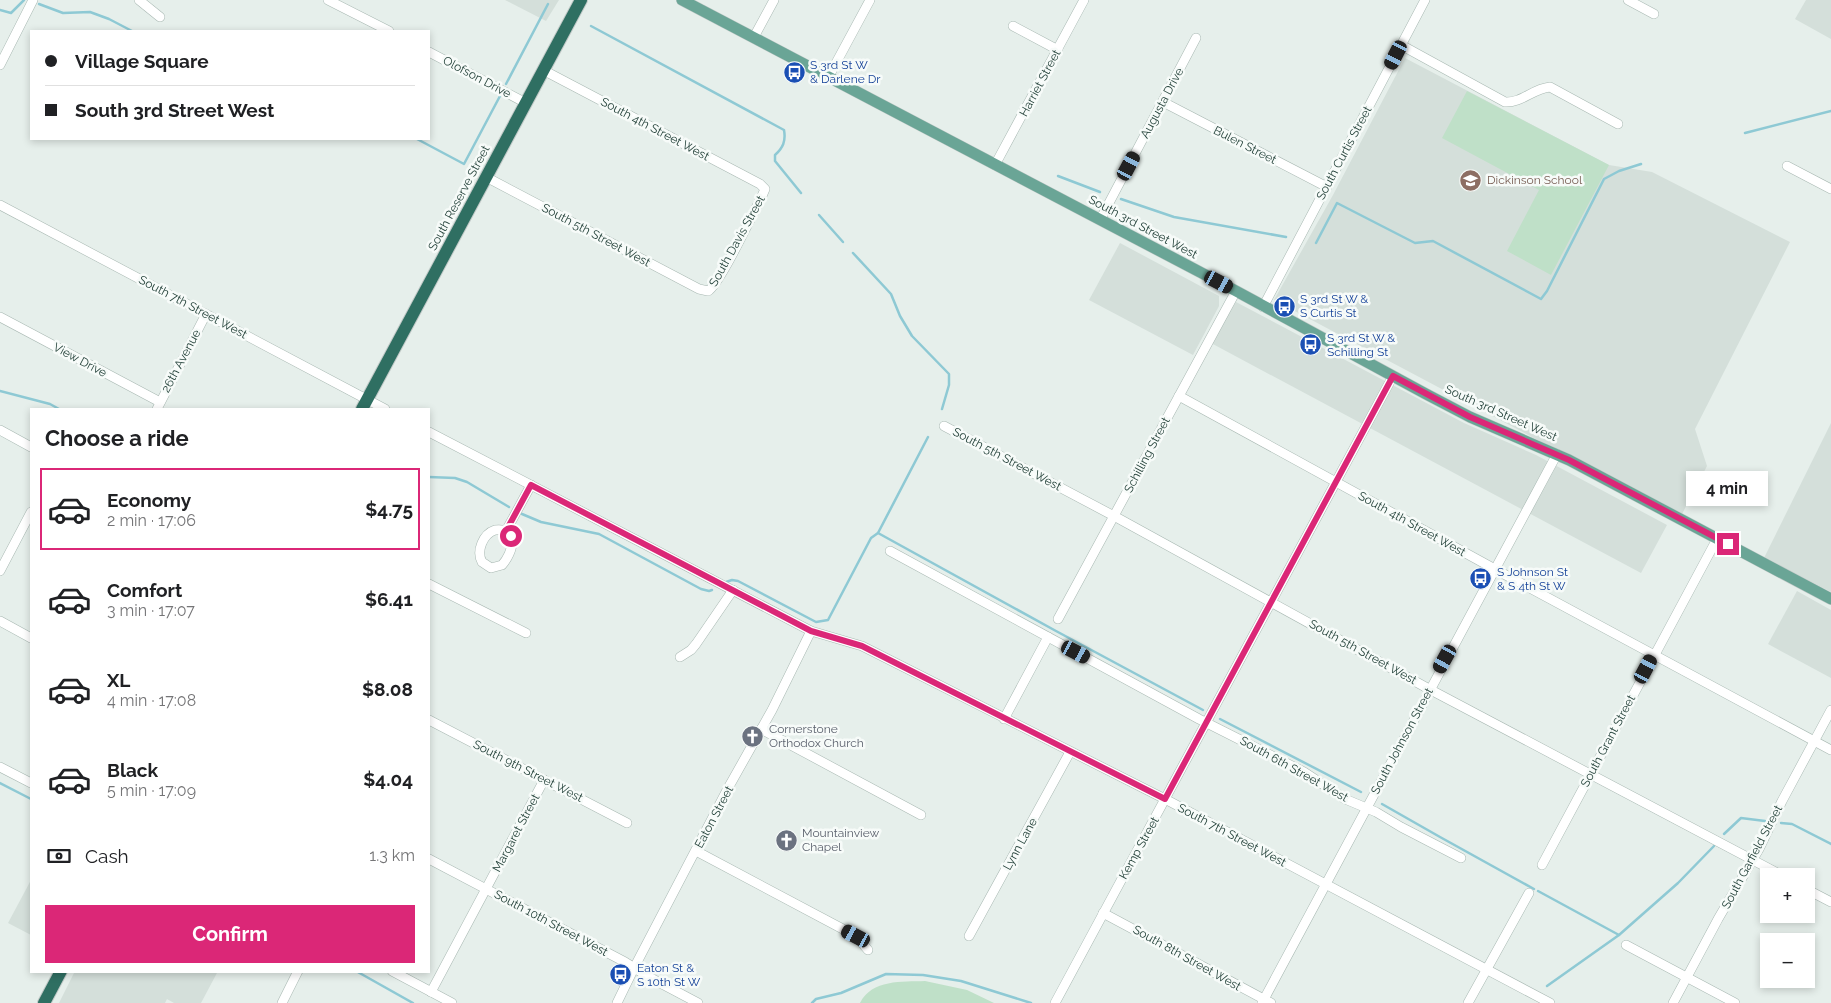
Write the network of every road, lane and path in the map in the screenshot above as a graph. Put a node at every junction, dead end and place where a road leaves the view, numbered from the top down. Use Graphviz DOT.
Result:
graph roads {
  1 [pos="33,0"];
  2 [pos="140,0"];
  3 [pos="328,0"];
  4 [pos="581,0"];
  5 [pos="682,0"];
  6 [pos="774,0"];
  7 [pos="870,0"];
  8 [pos="1084,0"];
  9 [pos="1424,0"];
  10 [pos="1628,0"];
  11 [pos="1654,14"];
  12 [pos="160,17"];
  13 [pos="1013,26"];
  14 [pos="387,30"];
  15 [pos="754,37"];
  16 [pos="1196,38"];
  17 [pos="1401,45"];
  18 [pos="1058,50"];
  19 [pos="430,53"];
  20 [pos="0,65"];
  21 [pos="543,70"];
  22 [pos="829,76"];
  23 [pos="1162,102"];
  24 [pos="526,103"];
  25 [pos="1618,124"];
  26 [pos="995,165"];
  27 [pos="1787,166"];
  28 [pos="486,177"];
  29 [pos="1327,187"];
  30 [pos="765,189"];
  31 [pos="1831,189"];
  32 [pos="0,205"];
  33 [pos="1100,220"];
  34 [pos="708,291"];
  35 [pos="1236,292"];
  36 [pos="1263,307"];
  37 [pos="206,314"];
  38 [pos="0,318"];
  39 [pos="1393,376"];
  40 [pos="1178,396"];
  41 [pos="364,404"];
  42 [pos="158,406"];
  43 [pos="381,408"];
  44 [pos="944,426"];
  45 [pos="0,430"];
  46 [pos="430,433"];
  47 [pos="30,446"];
  48 [pos="1557,454"];
  49 [pos="1335,482"];
  50 [pos="531,485"];
  51 [pos="30,514"];
  52 [pos="1114,516"];
  53 [pos="506,531"];
  54 [pos="1717,539"];
  55 [pos="890,551"];
  56 [pos="1494,569"];
  57 [pos="0,571"];
  58 [pos="430,585"];
  59 [pos="733,590"];
  60 [pos="1831,599"];
  61 [pos="1271,602"];
  62 [pos="1058,619"];
  63 [pos="0,621"];
  64 [pos="811,631"];
  65 [pos="526,633"];
  66 [pos="30,637"];
  67 [pos="1048,637"];
  68 [pos="1654,654"];
  69 [pos="680,657"];
  70 [pos="1430,689"];
  71 [pos="1831,710"];
  72 [pos="1004,718"];
  73 [pos="430,721"];
  74 [pos="1207,723"];
  75 [pos="761,729"];
  76 [pos="1814,741"];
  77 [pos="1831,750"];
  78 [pos="1070,752"];
  79 [pos="0,767"];
  80 [pos="1590,774"];
  81 [pos="544,780"];
  82 [pos="30,782"];
  83 [pos="1165,799"];
  84 [pos="1366,808"];
  85 [pos="921,815"];
  86 [pos="627,823"];
  87 [pos="696,851"];
  88 [pos="1460,858"];
  89 [pos="430,860"];
  90 [pos="1753,860"];
  91 [pos="1542,865"];
  92 [pos="1768,868"];
  93 [pos="1325,884"];
  94 [pos="486,889"];
  95 [pos="1529,892"];
  96 [pos="1815,894"];
  97 [pos="1831,902"];
  98 [pos="1103,913"];
  99 [pos="970,936"];
  100 [pos="1626,945"];
  101 [pos="868,950"];
  102 [pos="634,968"];
  103 [pos="1486,970"];
  104 [pos="60,973"];
  105 [pos="297,973"];
  106 [pos="396,973"];
  107 [pos="1686,977"];
  108 [pos="431,992"];
  109 [pos="1266,1002"];
  110 [pos="44,1003"];
  111 [pos="282,1003"];
  112 [pos="452,1003"];
  113 [pos="617,1003"];
  114 [pos="698,1003"];
  115 [pos="1055,1003"];
  116 [pos="1468,1003"];
  117 [pos="1550,1003"];
  118 [pos="1673,1003"];
  119 [pos="1735,1003"];
  1 -- 20 [label="street"];
  2 -- 12 [label="street"];
  3 -- 14 [label="street"];
  4 -- 21 [label="highway, South Reserve Street"];
  5 -- 15 [label="main road, South 3rd Street West"];
  6 -- 15 [label="street"];
  7 -- 22 [label="street"];
  8 -- 18 [label="street, Harriet Street"];
  9 -- 17 [label="street, South Curtis Street"];
  10 -- 11 [label="street"];
  13 -- 18 [label="street"];
  15 -- 22 [label="main road, South 3rd Street West"];
  16 -- 23 [label="street, Augusta Drive"];
  17 -- 25 [label="street"];
  17 -- 29 [label="street, South Curtis Street"];
  18 -- 26 [label="street, Harriet Street"];
  19 -- 24 [label="street, Olofson Drive"];
  21 -- 24 [label="highway, South Reserve Street"];
  21 -- 30 [label="street, South 4th Street West"];
  22 -- 26 [label="main road, South 3rd Street West"];
  23 -- 29 [label="street, Bulen Street"];
  23 -- 33 [label="street, Augusta Drive"];
  24 -- 28 [label="highway, South Reserve Street"];
  26 -- 33 [label="main road, South 3rd Street West"];
  27 -- 31 [label="street"];
  28 -- 34 [label="street, South 5th Street West"];
  28 -- 41 [label="highway, South Reserve Street"];
  29 -- 36 [label="street, South Curtis Street"];
  30 -- 34 [label="street, South Davis Street"];
  32 -- 37 [label="street, South 7th Street West"];
  33 -- 35 [label="main road, South 3rd Street West"];
  35 -- 36 [label="main road, South 3rd Street West"];
  35 -- 40 [label="street, Schilling Street"];
  36 -- 39 [label="main road, South 3rd Street West"];
  37 -- 41 [label="street, South 7th Street West"];
  37 -- 42 [label="street, 26th Avenue"];
  38 -- 42 [label="street, View Drive"];
  39 -- 48 [label="main road, South 3rd Street West"];
  39 -- 49 [label="street, Kemp Street"];
  40 -- 49 [label="street, South 4th Street West"];
  40 -- 52 [label="street, Schilling Street"];
  41 -- 43 [label="street, South 7th Street West"];
  44 -- 52 [label="street, South 5th Street West"];
  45 -- 47 [label="street"];
  46 -- 50 [label="street, South 7th Street West"];
  48 -- 54 [label="main road, South 3rd Street West"];
  48 -- 56 [label="street, South Johnson Street"];
  49 -- 56 [label="street, South 4th Street West"];
  49 -- 61 [label="street, Kemp Street"];
  50 -- 53 [label="street"];
  50 -- 59 [label="street, South 7th Street West"];
  51 -- 57 [label="street"];
  52 -- 61 [label="street, South 5th Street West"];
  52 -- 62 [label="street, Schilling Street"];
  53 -- 53 [label="street"];
  54 -- 60 [label="main road, South 3rd Street West"];
  54 -- 68 [label="street, South Grant Street"];
  55 -- 67 [label="street, South 6th Street West"];
  56 -- 68 [label="street, South 4th Street West"];
  56 -- 70 [label="street, South Johnson Street"];
  58 -- 65 [label="street"];
  59 -- 64 [label="street, South 7th Street West"];
  59 -- 69 [label="street"];
  61 -- 70 [label="street, South 5th Street West"];
  61 -- 74 [label="street, Kemp Street"];
  63 -- 66 [label="street"];
  64 -- 72 [label="street, South 7th Street West"];
  64 -- 75 [label="street, Eaton Street"];
  67 -- 72 [label="street"];
  67 -- 74 [label="street, South 6th Street West"];
  68 -- 76 [label="street, South 4th Street West"];
  68 -- 80 [label="street, South Grant Street"];
  70 -- 80 [label="street, South 5th Street West"];
  70 -- 84 [label="street, South Johnson Street"];
  71 -- 76 [label="street, South Garfield Street"];
  72 -- 78 [label="street, South 7th Street West"];
  73 -- 81 [label="street, South 9th Street West"];
  74 -- 83 [label="street, Kemp Street"];
  74 -- 84 [label="street, South 6th Street West"];
  75 -- 85 [label="street"];
  75 -- 87 [label="street, Eaton Street"];
  76 -- 77 [label="street, South 4th Street West"];
  76 -- 90 [label="street, South Garfield Street"];
  78 -- 83 [label="street, South 7th Street West"];
  78 -- 99 [label="street, Lynn Lane"];
  79 -- 82 [label="street"];
  80 -- 90 [label="street, South 5th Street West"];
  80 -- 91 [label="street, South Grant Street"];
  81 -- 86 [label="street, South 9th Street West"];
  81 -- 94 [label="street, Margaret Street"];
  83 -- 93 [label="street, South 7th Street West"];
  83 -- 98 [label="street, Kemp Street"];
  84 -- 88 [label="street, South 6th Street West"];
  84 -- 93 [label="street, South Johnson Street"];
  87 -- 101 [label="street"];
  87 -- 102 [label="street, Eaton Street"];
  89 -- 94 [label="street, South 10th Street West"];
  90 -- 92 [label="street, South 5th Street West"];
  90 -- 107 [label="street, South Garfield Street"];
  93 -- 103 [label="street, South 7th Street West"];
  93 -- 109 [label="street, South Johnson Street"];
  94 -- 102 [label="street, South 10th Street West"];
  94 -- 108 [label="street, Margaret Street"];
  95 -- 103 [label="street"];
  96 -- 97 [label="street"];
  98 -- 109 [label="street, South 8th Street West"];
  98 -- 115 [label="street, Kemp Street"];
  100 -- 107 [label="street"];
  102 -- 113 [label="street, Eaton Street"];
  102 -- 114 [label="street, South 10th Street West"];
  103 -- 116 [label="street"];
  103 -- 117 [label="street, South 7th Street West"];
  104 -- 110 [label="highway"];
  105 -- 111 [label="street"];
  106 -- 108 [label="street"];
  107 -- 118 [label="street, South Garfield Street"];
  107 -- 119 [label="street"];
  108 -- 112 [label="street"];
}
